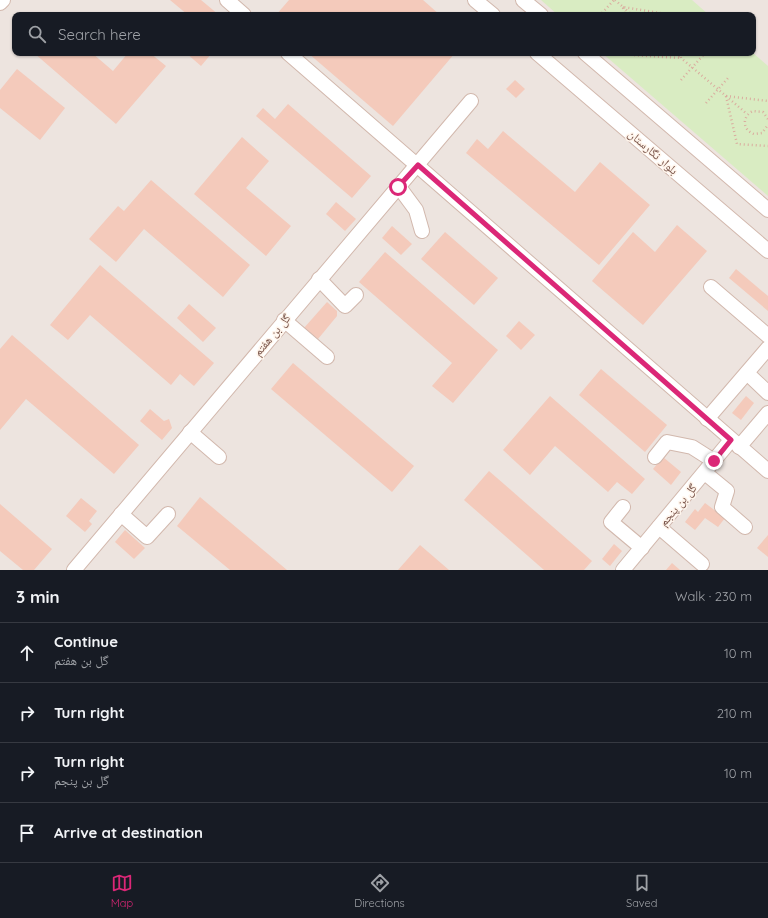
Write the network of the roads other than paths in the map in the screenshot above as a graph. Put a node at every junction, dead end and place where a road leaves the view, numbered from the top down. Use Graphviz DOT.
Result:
graph roads {
  1 [pos="3,0"];
  2 [pos="227,0"];
  3 [pos="475,0"];
  4 [pos="523,0"];
  5 [pos="0,3"];
  6 [pos="241,12"];
  7 [pos="489,12"];
  8 [pos="537,12"];
  9 [pos="291,56"];
  10 [pos="540,56"];
  11 [pos="588,56"];
  12 [pos="471,101"];
  13 [pos="418,165"];
  14 [pos="398,187"];
  15 [pos="768,210"];
  16 [pos="422,231"];
  17 [pos="768,251"];
  18 [pos="319,279"];
  19 [pos="711,287"];
  20 [pos="356,295"];
  21 [pos="284,320"];
  22 [pos="768,336"];
  23 [pos="768,348"];
  24 [pos="327,357"];
  25 [pos="747,372"];
  26 [pos="768,393"];
  27 [pos="768,413"];
  28 [pos="707,419"];
  29 [pos="190,432"];
  30 [pos="735,443"];
  31 [pos="655,457"];
  32 [pos="219,458"];
  33 [pos="714,461"];
  34 [pos="768,471"];
  35 [pos="705,473"];
  36 [pos="623,507"];
  37 [pos="121,514"];
  38 [pos="168,514"];
  39 [pos="659,527"];
  40 [pos="745,527"];
  41 [pos="642,548"];
  42 [pos="702,564"];
  43 [pos="74,570"];
  44 [pos="623,570"];
  1 -- 5 [label="street"];
  2 -- 6 [label="street"];
  3 -- 7 [label="street"];
  4 -- 8 [label="street"];
  9 -- 13 [label="street"];
  10 -- 17 [label="street, بلوار نگارستان"];
  11 -- 15 [label="street"];
  12 -- 13 [label="street, گل بن هفتم"];
  13 -- 14 [label="street, گل بن هفتم"];
  13 -- 28 [label="street"];
  14 -- 16 [label="street"];
  14 -- 18 [label="street, گل بن هفتم"];
  18 -- 20 [label="street"];
  18 -- 21 [label="street, گل بن هفتم"];
  19 -- 22 [label="street"];
  21 -- 24 [label="street"];
  21 -- 29 [label="street, گل بن هفتم"];
  23 -- 25 [label="street"];
  25 -- 26 [label="street"];
  25 -- 28 [label="street"];
  27 -- 30 [label="street, گل بن پنجم"];
  28 -- 30 [label="street"];
  29 -- 32 [label="street"];
  29 -- 37 [label="street, گل بن هفتم"];
  30 -- 33 [label="street, گل بن پنجم"];
  30 -- 34 [label="street"];
  31 -- 33 [label="street"];
  33 -- 35 [label="street, گل بن پنجم"];
  35 -- 39 [label="street, گل بن پنجم"];
  35 -- 40 [label="street"];
  36 -- 41 [label="street"];
  37 -- 38 [label="street"];
  37 -- 43 [label="street, گل بن هفتم"];
  39 -- 41 [label="street, گل بن پنجم"];
  39 -- 42 [label="street"];
  41 -- 44 [label="street, گل بن پنجم"];
}
